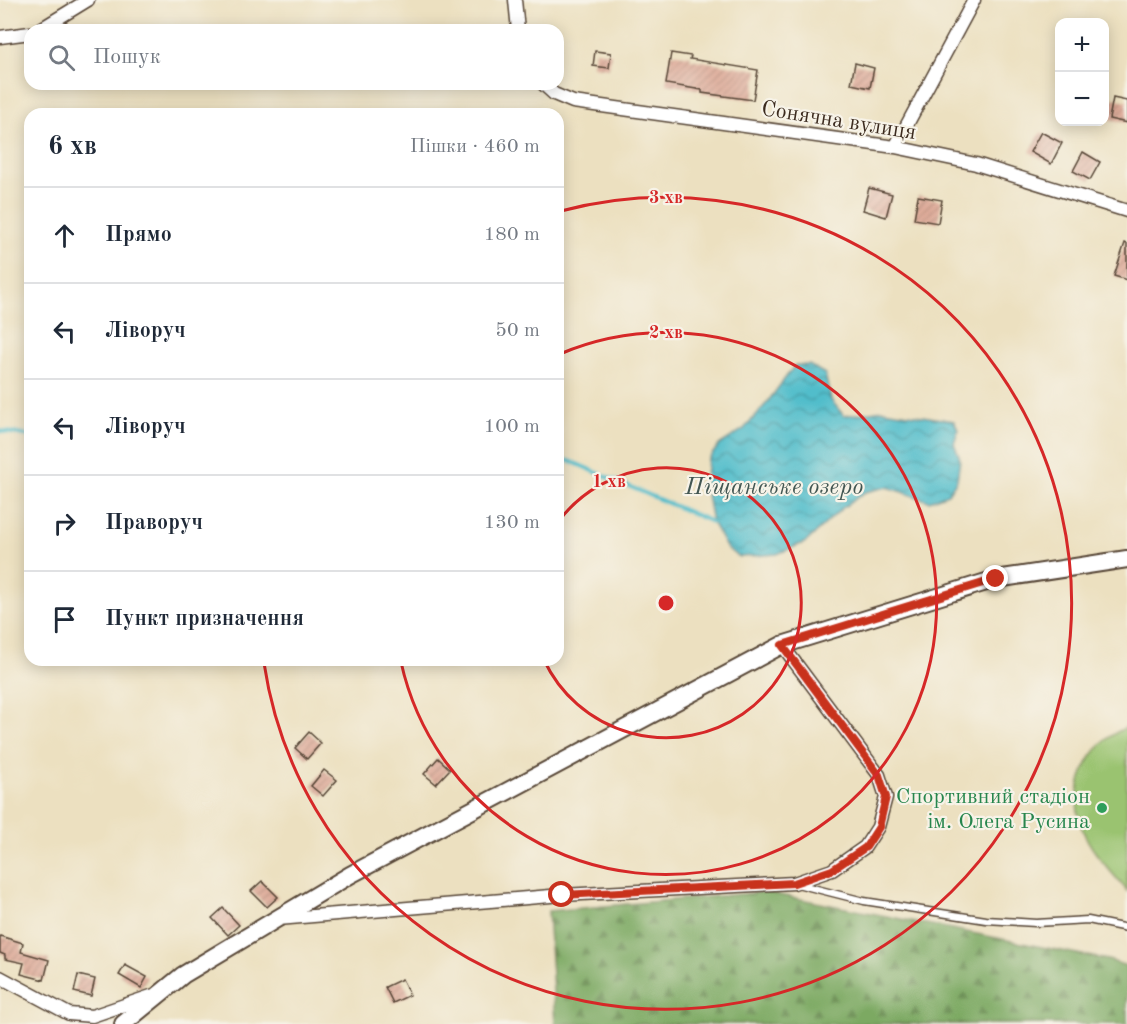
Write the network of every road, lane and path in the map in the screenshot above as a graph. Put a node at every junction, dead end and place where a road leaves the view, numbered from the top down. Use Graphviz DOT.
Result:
graph roads {
  1 [pos="88,0"];
  2 [pos="515,0"];
  3 [pos="974,0"];
  4 [pos="49,24"];
  5 [pos="517,24"];
  6 [pos="24,34"];
  7 [pos="0,37"];
  8 [pos="550,90"];
  9 [pos="895,147"];
  10 [pos="1127,211"];
  11 [pos="1127,559"];
  12 [pos="782,645"];
  13 [pos="794,883"];
  14 [pos="277,919"];
  15 [pos="1127,928"];
  16 [pos="0,977"];
  17 [pos="163,991"];
  18 [pos="66,1019"];
  19 [pos="123,1024"];
  1 -- 4 [label="street"];
  2 -- 5 [label="street"];
  3 -- 9 [label="street"];
  6 -- 7 [label="street"];
  8 -- 9 [label="street, Сонячна вулиця"];
  9 -- 10 [label="street, Сонячна вулиця"];
  11 -- 12 [label="street"];
  12 -- 13 [label="street"];
  12 -- 14 [label="street"];
  13 -- 14 [label="street"];
  13 -- 15 [label="lane"];
  14 -- 17 [label="street"];
  16 -- 18 [label="street"];
  17 -- 18 [label="street"];
  17 -- 19 [label="street"];
}
